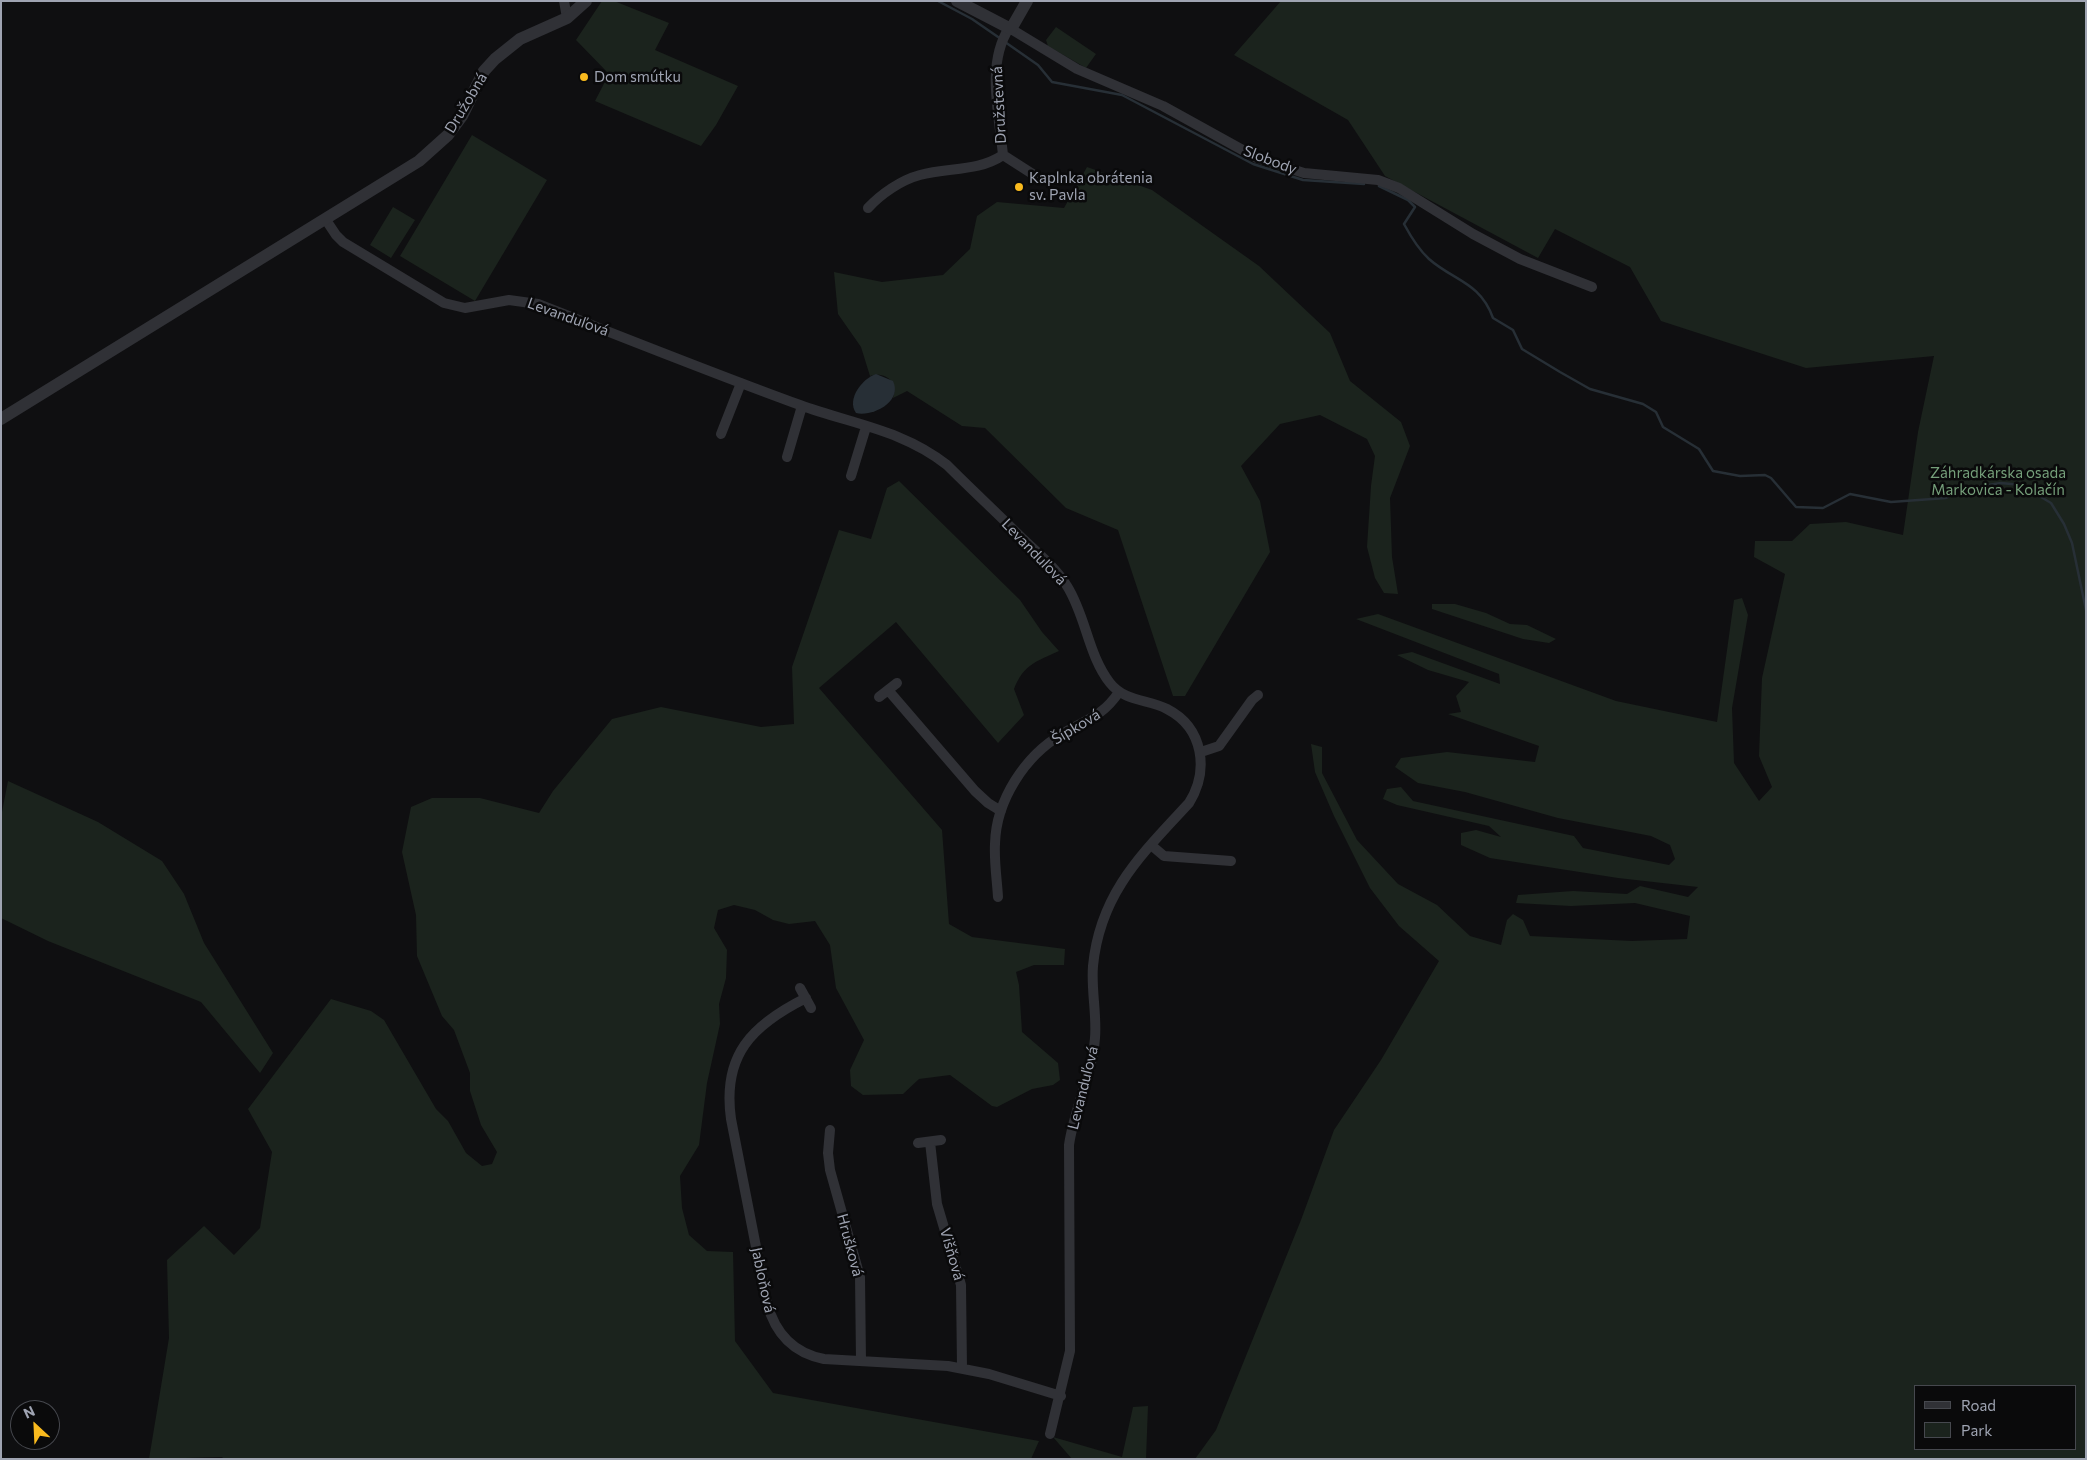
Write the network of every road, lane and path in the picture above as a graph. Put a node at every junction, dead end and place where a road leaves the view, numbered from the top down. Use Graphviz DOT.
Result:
graph roads {
  1 [pos="564,1"];
  2 [pos="586,1"];
  3 [pos="957,1"];
  4 [pos="1028,1"];
  5 [pos="567,18"];
  6 [pos="1006,34"];
  7 [pos="1002,154"];
  8 [pos="1042,180"];
  9 [pos="868,208"];
  10 [pos="326,220"];
  11 [pos="1592,286"];
  12 [pos="741,383"];
  13 [pos="802,406"];
  14 [pos="1,419"];
  15 [pos="866,427"];
  16 [pos="721,434"];
  17 [pos="787,457"];
  18 [pos="851,476"];
  19 [pos="897,683"];
  20 [pos="888,690"];
  21 [pos="1119,692"];
  22 [pos="1258,695"];
  23 [pos="879,697"];
  24 [pos="1201,752"];
  25 [pos="1001,811"];
  26 [pos="1151,845"];
  27 [pos="1231,861"];
  28 [pos="998,897"];
  29 [pos="800,988"];
  30 [pos="806,998"];
  31 [pos="811,1008"];
  32 [pos="830,1130"];
  33 [pos="941,1140"];
  34 [pos="930,1142"];
  35 [pos="918,1143"];
  36 [pos="861,1361"];
  37 [pos="962,1368"];
  38 [pos="1061,1396"];
  39 [pos="1050,1434"];
  1 -- 5 [label="street"];
  2 -- 5 [label="street, Družobná"];
  3 -- 6 [label="street, Slobody"];
  4 -- 6 [label="street, Družstevná"];
  5 -- 10 [label="street, Družobná"];
  6 -- 7 [label="street, Družstevná"];
  6 -- 11 [label="street, Slobody"];
  7 -- 8 [label="street, Družstevná"];
  7 -- 9 [label="street, Družstevná"];
  10 -- 12 [label="street, Levanduľová"];
  10 -- 14 [label="street, Družobná"];
  12 -- 13 [label="street, Levanduľová"];
  12 -- 16 [label="street"];
  13 -- 15 [label="street, Levanduľová"];
  13 -- 17 [label="street"];
  15 -- 18 [label="street"];
  15 -- 21 [label="street, Levanduľová"];
  19 -- 20 [label="street"];
  20 -- 23 [label="street"];
  20 -- 25 [label="street"];
  21 -- 24 [label="street, Levanduľová"];
  21 -- 25 [label="street, Šípková"];
  22 -- 24 [label="street"];
  24 -- 26 [label="street, Levanduľová"];
  25 -- 28 [label="street, Šípková"];
  26 -- 27 [label="street"];
  26 -- 38 [label="street, Levanduľová"];
  29 -- 30 [label="street"];
  30 -- 31 [label="street"];
  30 -- 36 [label="street, Jabloňová"];
  32 -- 36 [label="street, Hrušková"];
  33 -- 34 [label="street"];
  34 -- 35 [label="street"];
  34 -- 37 [label="street, Višňová"];
  36 -- 37 [label="street, Jabloňová"];
  37 -- 38 [label="street, Jabloňová"];
  38 -- 39 [label="street, Levanduľová"];
}
